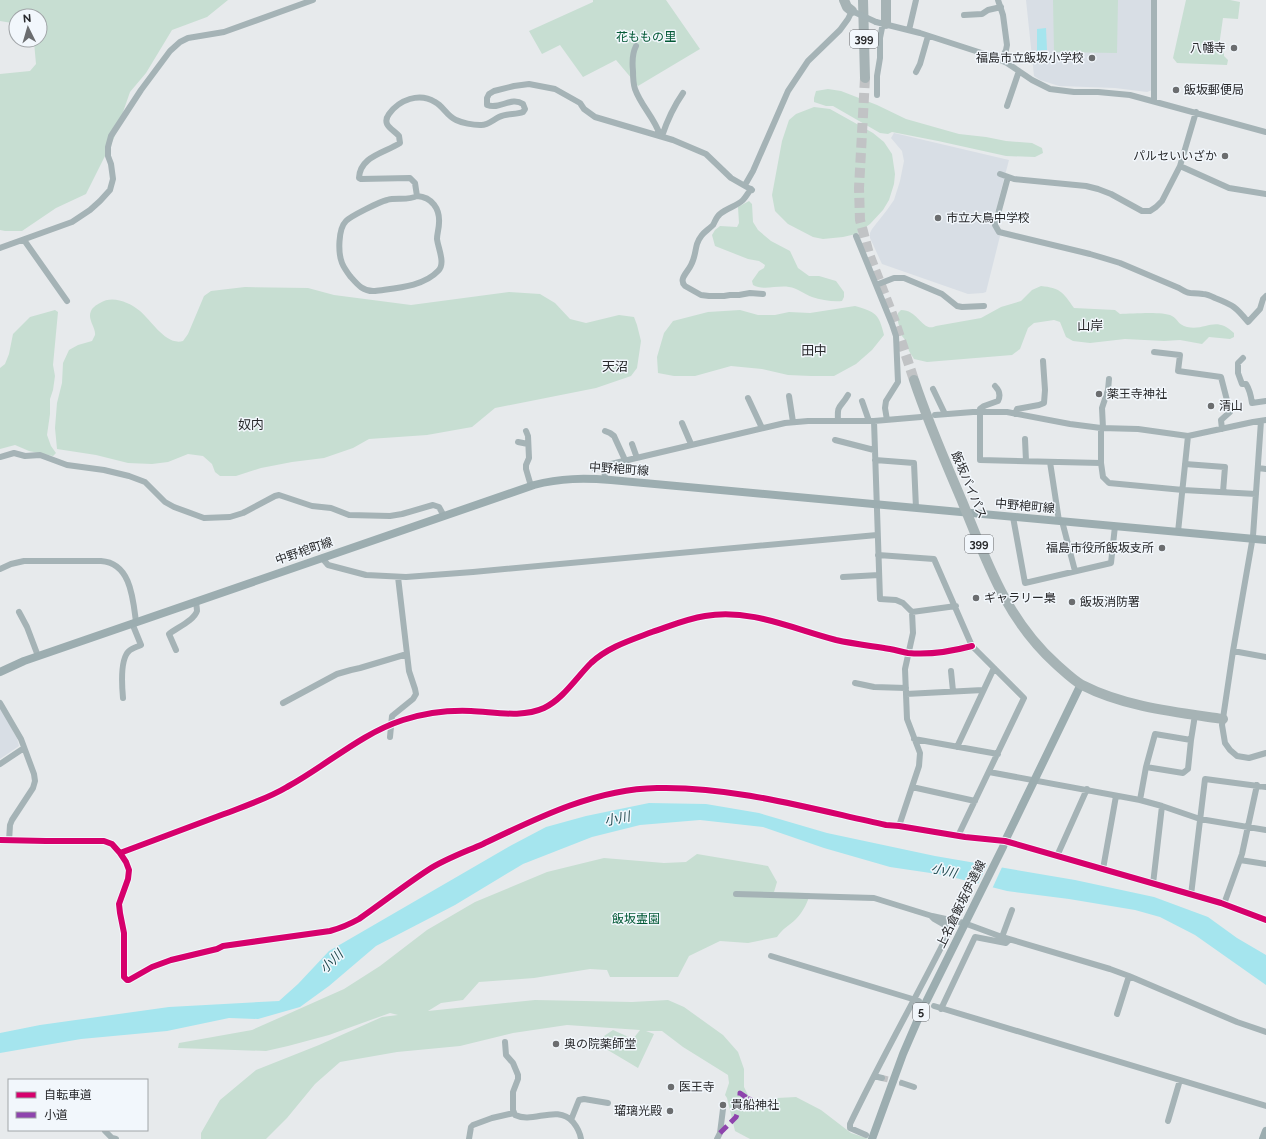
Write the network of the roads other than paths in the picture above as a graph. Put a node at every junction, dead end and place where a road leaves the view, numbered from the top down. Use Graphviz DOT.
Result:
graph roads {
  1 [pos="313,0"];
  2 [pos="844,0"];
  3 [pos="863,0"];
  4 [pos="886,0"];
  5 [pos="916,0"];
  6 [pos="998,0"];
  7 [pos="1154,0"];
  8 [pos="1001,8"];
  9 [pos="852,11"];
  10 [pos="964,15"];
  11 [pos="882,23"];
  12 [pos="909,30"];
  13 [pos="928,36"];
  14 [pos="636,46"];
  15 [pos="1001,60"];
  16 [pos="1019,71"];
  17 [pos="916,72"];
  18 [pos="865,78"];
  19 [pos="683,93"];
  20 [pos="877,95"];
  21 [pos="1154,101"];
  22 [pos="1007,106"];
  23 [pos="1196,112"];
  24 [pos="1266,130"];
  25 [pos="661,136"];
  26 [pos="1180,166"];
  27 [pos="1000,174"];
  28 [pos="1008,177"];
  29 [pos="744,185"];
  30 [pos="1266,194"];
  31 [pos="417,196"];
  32 [pos="856,236"];
  33 [pos="24,240"];
  34 [pos="0,248"];
  35 [pos="876,285"];
  36 [pos="763,294"];
  37 [pos="1266,296"];
  38 [pos="67,301"];
  39 [pos="984,306"];
  40 [pos="1154,352"];
  41 [pos="1243,358"];
  42 [pos="1043,361"];
  43 [pos="1109,379"];
  44 [pos="914,380"];
  45 [pos="995,386"];
  46 [pos="933,389"];
  47 [pos="848,395"];
  48 [pos="789,396"];
  49 [pos="748,398"];
  50 [pos="862,401"];
  51 [pos="1266,401"];
  52 [pos="980,412"];
  53 [pos="945,414"];
  54 [pos="1015,414"];
  55 [pos="935,415"];
  56 [pos="921,417"];
  57 [pos="887,420"];
  58 [pos="838,421"];
  59 [pos="871,421"];
  60 [pos="1263,421"];
  61 [pos="793,422"];
  62 [pos="682,423"];
  63 [pos="762,428"];
  64 [pos="1102,428"];
  65 [pos="1222,428"];
  66 [pos="526,431"];
  67 [pos="605,432"];
  68 [pos="1188,436"];
  69 [pos="1024,438"];
  70 [pos="835,440"];
  71 [pos="518,442"];
  72 [pos="528,444"];
  73 [pos="632,444"];
  74 [pos="691,444"];
  75 [pos="874,450"];
  76 [pos="0,457"];
  77 [pos="637,458"];
  78 [pos="625,460"];
  79 [pos="875,460"];
  80 [pos="1026,461"];
  81 [pos="1050,462"];
  82 [pos="1101,463"];
  83 [pos="1185,464"];
  84 [pos="604,466"];
  85 [pos="594,468"];
  86 [pos="1258,468"];
  87 [pos="1266,469"];
  88 [pos="605,479"];
  89 [pos="531,486"];
  90 [pos="1182,490"];
  91 [pos="1223,492"];
  92 [pos="1256,494"];
  93 [pos="876,504"];
  94 [pos="916,508"];
  95 [pos="966,512"];
  96 [pos="444,516"];
  97 [pos="1013,517"];
  98 [pos="1061,521"];
  99 [pos="1115,526"];
  100 [pos="1178,532"];
  101 [pos="877,534"];
  102 [pos="1253,538"];
  103 [pos="1266,540"];
  104 [pos="878,555"];
  105 [pos="322,558"];
  106 [pos="0,569"];
  107 [pos="1075,571"];
  108 [pos="879,575"];
  109 [pos="398,577"];
  110 [pos="844,577"];
  111 [pos="196,601"];
  112 [pos="956,606"];
  113 [pos="19,612"];
  114 [pos="912,612"];
  115 [pos="134,622"];
  116 [pos="972,646"];
  117 [pos="176,650"];
  118 [pos="1233,651"];
  119 [pos="909,653"];
  120 [pos="407,654"];
  121 [pos="38,656"];
  122 [pos="1266,657"];
  123 [pos="994,668"];
  124 [pos="951,671"];
  125 [pos="0,672"];
  126 [pos="855,683"];
  127 [pos="1081,684"];
  128 [pos="983,690"];
  129 [pos="906,691"];
  130 [pos="953,691"];
  131 [pos="123,698"];
  132 [pos="0,703"];
  133 [pos="283,703"];
  134 [pos="1195,715"];
  135 [pos="1223,719"];
  136 [pos="391,725"];
  137 [pos="390,738"];
  138 [pos="914,739"];
  139 [pos="1191,740"];
  140 [pos="957,747"];
  141 [pos="24,748"];
  142 [pos="1266,753"];
  143 [pos="998,754"];
  144 [pos="0,764"];
  145 [pos="1146,767"];
  146 [pos="989,772"];
  147 [pos="1034,780"];
  148 [pos="1257,785"];
  149 [pos="1266,786"];
  150 [pos="912,787"];
  151 [pos="1087,789"];
  152 [pos="1116,796"];
  153 [pos="1140,800"];
  154 [pos="975,801"];
  155 [pos="1162,806"];
  156 [pos="1200,819"];
  157 [pos="899,826"];
  158 [pos="1248,827"];
  159 [pos="1266,830"];
  160 [pos="958,836"];
  161 [pos="0,840"];
  162 [pos="9,840"];
  163 [pos="1004,844"];
  164 [pos="120,853"];
  165 [pos="1057,856"];
  166 [pos="1240,860"];
  167 [pos="1266,864"];
  168 [pos="1103,869"];
  169 [pos="1153,884"];
  170 [pos="736,894"];
  171 [pos="1191,895"];
  172 [pos="1224,904"];
  173 [pos="1012,910"];
  174 [pos="932,916"];
  175 [pos="1266,920"];
  176 [pos="964,923"];
  177 [pos="1002,937"];
  178 [pos="1010,940"];
  179 [pos="771,956"];
  180 [pos="1129,976"];
  181 [pos="916,1001"];
  182 [pos="934,1006"];
  183 [pos="942,1009"];
  184 [pos="1117,1014"];
  185 [pos="1266,1032"];
  186 [pos="505,1042"];
  187 [pos="874,1076"];
  188 [pos="882,1078"];
  189 [pos="1180,1080"];
  190 [pos="902,1083"];
  191 [pos="914,1087"];
  192 [pos="608,1103"];
  193 [pos="1266,1106"];
  194 [pos="723,1109"];
  195 [pos="514,1113"];
  196 [pos="571,1120"];
  197 [pos="1168,1121"];
  198 [pos="105,1131"];
  199 [pos="1266,1131"];
  200 [pos="869,1137"];
  201 [pos="116,1139"];
  202 [pos="470,1139"];
  203 [pos="581,1139"];
  204 [pos="717,1139"];
  205 [pos="1263,1139"];
  1 -- 33 [label="street"];
  2 -- 9 [label="highway"];
  3 -- 18 [label="highway, 399"];
  4 -- 11 [label="highway"];
  5 -- 12 [label="street"];
  6 -- 8 [label="street"];
  7 -- 21 [label="street"];
  8 -- 10 [label="street"];
  8 -- 15 [label="street"];
  9 -- 11 [label="street, bridge"];
  9 -- 29 [label="street"];
  11 -- 12 [label="street"];
  11 -- 20 [label="street"];
  12 -- 13 [label="street"];
  13 -- 15 [label="street"];
  13 -- 17 [label="street"];
  14 -- 25 [label="street"];
  15 -- 16 [label="street"];
  16 -- 21 [label="street"];
  16 -- 22 [label="street"];
  19 -- 25 [label="street"];
  21 -- 23 [label="street"];
  23 -- 24 [label="street"];
  23 -- 26 [label="street"];
  25 -- 29 [label="street"];
  25 -- 31 [label="street"];
  26 -- 28 [label="street"];
  26 -- 30 [label="street"];
  27 -- 28 [label="street"];
  28 -- 37 [label="street"];
  29 -- 36 [label="street"];
  31 -- 31 [label="street"];
  32 -- 35 [label="street"];
  33 -- 34 [label="street"];
  33 -- 38 [label="street"];
  35 -- 39 [label="street"];
  35 -- 57 [label="street"];
  40 -- 65 [label="street"];
  41 -- 51 [label="street"];
  42 -- 54 [label="street"];
  43 -- 64 [label="street"];
  44 -- 95 [label="highway, 飯坂バイパス / 399"];
  45 -- 52 [label="street"];
  46 -- 53 [label="street"];
  47 -- 58 [label="street"];
  48 -- 61 [label="street"];
  49 -- 63 [label="street"];
  50 -- 59 [label="street"];
  52 -- 53 [label="street"];
  52 -- 54 [label="street"];
  52 -- 80 [label="street"];
  53 -- 55 [label="street"];
  54 -- 64 [label="street"];
  56 -- 57 [label="street"];
  57 -- 59 [label="street"];
  58 -- 59 [label="street"];
  58 -- 61 [label="street"];
  59 -- 75 [label="street"];
  60 -- 65 [label="street"];
  60 -- 86 [label="street"];
  61 -- 63 [label="street"];
  62 -- 74 [label="street"];
  63 -- 74 [label="street"];
  64 -- 68 [label="street"];
  64 -- 82 [label="street"];
  65 -- 68 [label="street"];
  66 -- 72 [label="street"];
  67 -- 78 [label="street"];
  68 -- 83 [label="street"];
  69 -- 80 [label="street"];
  70 -- 75 [label="street"];
  71 -- 72 [label="street"];
  72 -- 89 [label="street"];
  73 -- 77 [label="street"];
  74 -- 77 [label="street"];
  75 -- 79 [label="street"];
  76 -- 96 [label="street"];
  77 -- 78 [label="street"];
  78 -- 84 [label="street"];
  79 -- 93 [label="street"];
  79 -- 94 [label="street"];
  80 -- 81 [label="street"];
  81 -- 82 [label="street"];
  81 -- 98 [label="street"];
  82 -- 90 [label="street"];
  83 -- 90 [label="street"];
  83 -- 91 [label="street"];
  84 -- 85 [label="street"];
  84 -- 88 [label="street"];
  86 -- 87 [label="street"];
  86 -- 92 [label="street"];
  88 -- 89 [label="main road, 中野梍町線"];
  88 -- 93 [label="main road, 中野梍町線"];
  89 -- 96 [label="main road, 中野梍町線"];
  90 -- 91 [label="street"];
  90 -- 100 [label="street"];
  91 -- 92 [label="street"];
  92 -- 102 [label="street"];
  93 -- 94 [label="main road, 中野梍町線"];
  93 -- 101 [label="street"];
  94 -- 95 [label="main road, 中野梍町線"];
  95 -- 97 [label="main road, 中野梍町線"];
  95 -- 127 [label="highway, 飯坂バイパス / 399"];
  96 -- 105 [label="main road, 中野梍町線"];
  97 -- 98 [label="main road, 中野梍町線"];
  97 -- 107 [label="street"];
  98 -- 99 [label="main road, 中野梍町線"];
  98 -- 107 [label="street"];
  99 -- 100 [label="main road, 中野梍町線"];
  99 -- 107 [label="street"];
  100 -- 102 [label="main road, 中野梍町線"];
  101 -- 104 [label="street"];
  101 -- 109 [label="street"];
  102 -- 103 [label="main road, 中野梍町線"];
  102 -- 118 [label="street"];
  104 -- 108 [label="street"];
  104 -- 112 [label="street"];
  105 -- 109 [label="street"];
  105 -- 111 [label="main road, 中野梍町線"];
  106 -- 115 [label="street"];
  108 -- 110 [label="street"];
  108 -- 114 [label="street"];
  109 -- 120 [label="street"];
  111 -- 115 [label="main road, 中野梍町線"];
  111 -- 117 [label="street"];
  112 -- 114 [label="street"];
  112 -- 116 [label="street"];
  113 -- 121 [label="street"];
  114 -- 119 [label="street"];
  115 -- 121 [label="main road, 中野梍町線"];
  115 -- 131 [label="street"];
  116 -- 119 [label="street"];
  116 -- 123 [label="street"];
  118 -- 122 [label="street"];
  118 -- 135 [label="street"];
  119 -- 129 [label="street"];
  119 -- 136 [label="street"];
  120 -- 133 [label="street"];
  120 -- 136 [label="street"];
  121 -- 125 [label="main road, 中野梍町線"];
  123 -- 128 [label="street"];
  123 -- 143 [label="street"];
  124 -- 130 [label="street"];
  126 -- 129 [label="street"];
  127 -- 134 [label="highway, 飯坂バイパス / 399"];
  127 -- 147 [label="main road, 上名倉飯坂伊達線 / 5"];
  128 -- 130 [label="street"];
  128 -- 140 [label="street"];
  129 -- 130 [label="street"];
  129 -- 138 [label="street"];
  132 -- 141 [label="street"];
  134 -- 135 [label="highway, 飯坂バイパス / 399"];
  134 -- 139 [label="street"];
  135 -- 142 [label="street"];
  136 -- 137 [label="street"];
  136 -- 164 [label="street"];
  138 -- 140 [label="street"];
  138 -- 150 [label="street"];
  139 -- 145 [label="street"];
  139 -- 145 [label="street"];
  140 -- 143 [label="street"];
  141 -- 144 [label="street"];
  141 -- 162 [label="street"];
  143 -- 146 [label="street"];
  145 -- 153 [label="street"];
  146 -- 147 [label="street"];
  146 -- 154 [label="street"];
  147 -- 151 [label="street"];
  147 -- 163 [label="main road, 上名倉飯坂伊達線 / 5"];
  148 -- 149 [label="street"];
  148 -- 156 [label="street"];
  148 -- 158 [label="street"];
  150 -- 154 [label="street"];
  150 -- 157 [label="street"];
  151 -- 152 [label="street"];
  151 -- 165 [label="street"];
  152 -- 153 [label="street"];
  152 -- 168 [label="street"];
  153 -- 155 [label="street"];
  154 -- 160 [label="street"];
  155 -- 156 [label="street"];
  155 -- 169 [label="street"];
  156 -- 158 [label="street"];
  156 -- 171 [label="street"];
  157 -- 160 [label="street"];
  157 -- 164 [label="street"];
  158 -- 159 [label="street"];
  158 -- 166 [label="street"];
  160 -- 163 [label="street"];
  161 -- 162 [label="street"];
  162 -- 164 [label="street"];
  163 -- 165 [label="street"];
  163 -- 176 [label="main road, 上名倉飯坂伊達線 / 5"];
  165 -- 168 [label="street"];
  166 -- 167 [label="street"];
  166 -- 172 [label="street"];
  168 -- 169 [label="street"];
  169 -- 171 [label="street"];
  170 -- 174 [label="street"];
  171 -- 172 [label="street"];
  172 -- 175 [label="street"];
  173 -- 177 [label="street"];
  174 -- 176 [label="street"];
  174 -- 181 [label="street"];
  176 -- 177 [label="street"];
  176 -- 200 [label="main road, 上名倉飯坂伊達線 / 5"];
  177 -- 178 [label="street"];
  178 -- 180 [label="street"];
  178 -- 183 [label="street"];
  179 -- 181 [label="street"];
  180 -- 184 [label="street"];
  180 -- 185 [label="street"];
  181 -- 187 [label="street"];
  182 -- 183 [label="street"];
  183 -- 189 [label="street"];
  186 -- 195 [label="street"];
  187 -- 188 [label="street"];
  187 -- 200 [label="street"];
  189 -- 193 [label="street"];
  189 -- 197 [label="street"];
  190 -- 191 [label="street"];
  192 -- 196 [label="street"];
  194 -- 204 [label="street"];
  195 -- 196 [label="street"];
  195 -- 202 [label="street"];
  196 -- 203 [label="street"];
  198 -- 201 [label="street"];
  199 -- 205 [label="main road"];
}
